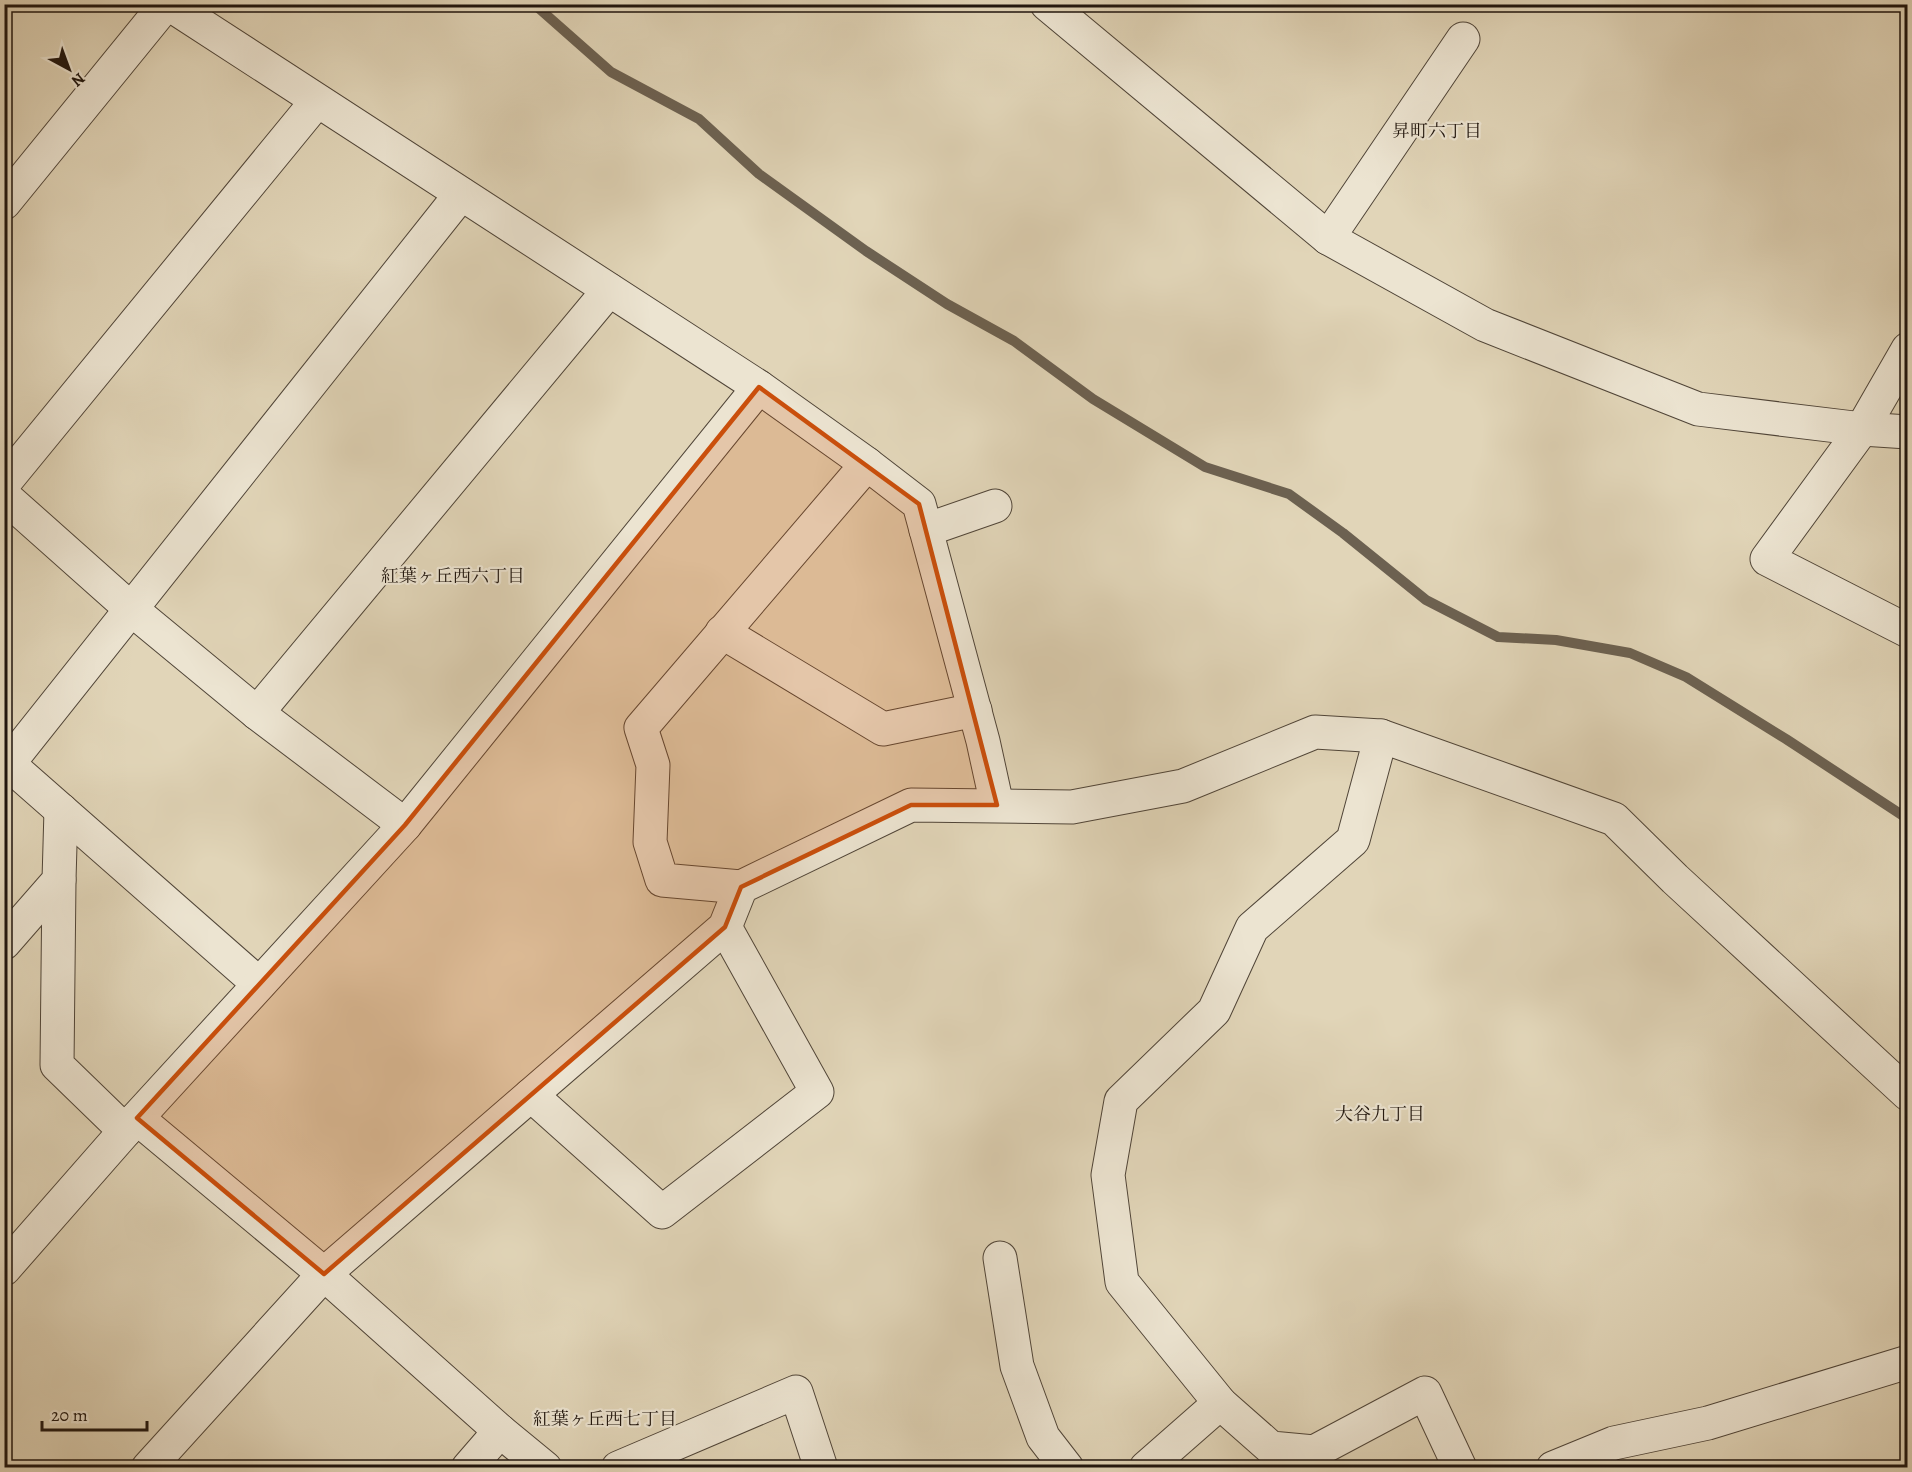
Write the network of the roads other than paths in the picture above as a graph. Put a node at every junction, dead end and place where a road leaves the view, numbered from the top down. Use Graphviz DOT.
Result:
graph roads {
  1 [pos="167,4"];
  2 [pos="1047,4"];
  3 [pos="1463,39"];
  4 [pos="317,101"];
  5 [pos="461,195"];
  6 [pos="4,202"];
  7 [pos="1328,238"];
  8 [pos="609,290"];
  9 [pos="1908,349"];
  10 [pos="759,387"];
  11 [pos="1862,429"];
  12 [pos="1908,432"];
  13 [pos="867,464"];
  14 [pos="4,483"];
  15 [pos="4,496"];
  16 [pos="995,506"];
  17 [pos="926,530"];
  18 [pos="131,609"];
  19 [pos="1908,631"];
  20 [pos="722,632"];
  21 [pos="975,710"];
  22 [pos="257,712"];
  23 [pos="1381,736"];
  24 [pos="6,762"];
  25 [pos="997,805"];
  26 [pos="61,810"];
  27 [pos="405,825"];
  28 [pos="59,880"];
  29 [pos="741,887"];
  30 [pos="725,927"];
  31 [pos="4,943"];
  32 [pos="260,984"];
  33 [pos="1908,1094"];
  34 [pos="531,1095"];
  35 [pos="131,1124"];
  36 [pos="1000,1258"];
  37 [pos="4,1269"];
  38 [pos="324,1274"];
  39 [pos="1908,1362"];
  40 [pos="1220,1403"];
  41 [pos="500,1431"];
  42 [pos="148,1467"];
  43 [pos="468,1467"];
  44 [pos="545,1467"];
  45 [pos="618,1467"];
  46 [pos="821,1467"];
  47 [pos="1067,1467"];
  48 [pos="1146,1467"];
  49 [pos="1460,1467"];
  50 [pos="1553,1467"];
  1 -- 4 [label="street"];
  1 -- 6 [label="street"];
  2 -- 7 [label="street"];
  3 -- 7 [label="street"];
  4 -- 5 [label="street"];
  4 -- 14 [label="street"];
  5 -- 8 [label="street"];
  5 -- 18 [label="street"];
  7 -- 11 [label="street"];
  8 -- 10 [label="street"];
  8 -- 22 [label="street"];
  9 -- 11 [label="street"];
  10 -- 13 [label="street"];
  10 -- 27 [label="street"];
  11 -- 12 [label="street"];
  11 -- 19 [label="street"];
  13 -- 17 [label="street"];
  13 -- 20 [label="street"];
  15 -- 18 [label="street"];
  16 -- 17 [label="street"];
  17 -- 21 [label="street"];
  18 -- 22 [label="street"];
  18 -- 24 [label="street"];
  20 -- 21 [label="street"];
  20 -- 29 [label="street"];
  21 -- 25 [label="street"];
  22 -- 27 [label="street"];
  23 -- 25 [label="street"];
  23 -- 33 [label="street"];
  23 -- 40 [label="street"];
  24 -- 26 [label="street"];
  25 -- 29 [label="street"];
  26 -- 28 [label="street"];
  26 -- 32 [label="street"];
  27 -- 32 [label="street"];
  28 -- 31 [label="street"];
  28 -- 35 [label="street"];
  29 -- 30 [label="street"];
  30 -- 34 [label="street"];
  30 -- 34 [label="street"];
  32 -- 35 [label="street"];
  34 -- 38 [label="street"];
  35 -- 37 [label="street"];
  35 -- 38 [label="street"];
  36 -- 47 [label="street"];
  38 -- 41 [label="street"];
  38 -- 42 [label="street"];
  39 -- 50 [label="street"];
  40 -- 48 [label="street"];
  40 -- 49 [label="street"];
  41 -- 43 [label="street"];
  41 -- 44 [label="street"];
  45 -- 46 [label="street"];
}
